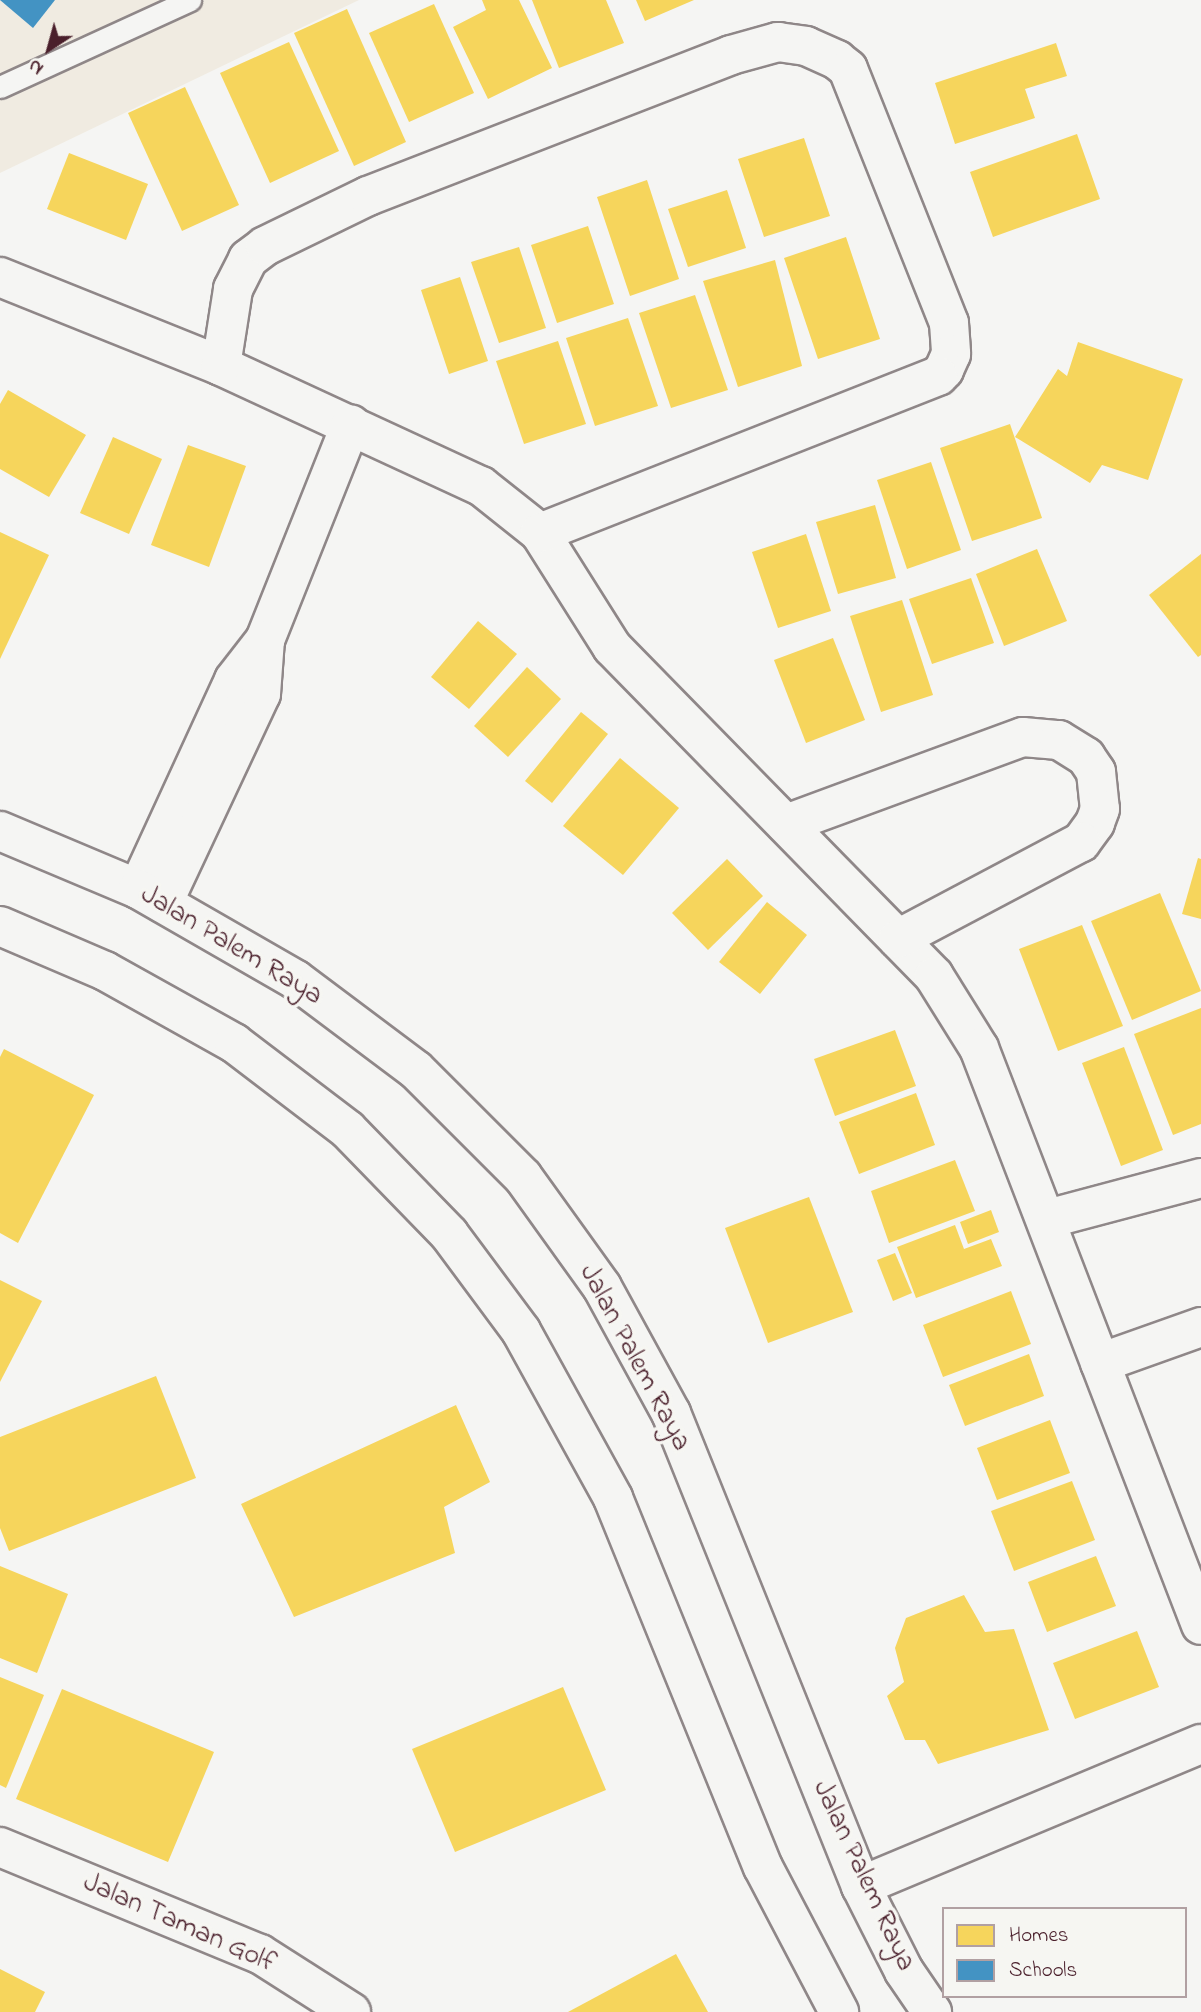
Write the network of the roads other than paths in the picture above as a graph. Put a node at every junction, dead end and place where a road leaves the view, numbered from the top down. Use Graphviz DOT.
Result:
graph roads {
  1 [pos="190,0"];
  2 [pos="169,6"];
  3 [pos="0,87"];
  4 [pos="0,276"];
  5 [pos="221,366"];
  6 [pos="351,424"];
  7 [pos="540,533"];
  8 [pos="786,824"];
  9 [pos="0,831"];
  10 [pos="151,896"];
  11 [pos="0,926"];
  12 [pos="898,939"];
  13 [pos="1201,1178"];
  14 [pos="1047,1219"];
  15 [pos="1201,1327"];
  16 [pos="1100,1363"];
  17 [pos="1201,1625"];
  18 [pos="1201,1744"];
  19 [pos="0,1847"];
  20 [pos="861,1886"];
  21 [pos="351,2012"];
  22 [pos="839,2012"];
  23 [pos="932,2012"];
  1 -- 2 [label="lane"];
  2 -- 3 [label="lane"];
  4 -- 5 [label="street"];
  5 -- 6 [label="street"];
  5 -- 7 [label="street"];
  6 -- 7 [label="street"];
  6 -- 10 [label="street"];
  7 -- 8 [label="street"];
  8 -- 12 [label="street"];
  8 -- 12 [label="street"];
  9 -- 10 [label="street, Jalan Palem Raya"];
  10 -- 20 [label="street, Jalan Palem Raya"];
  11 -- 22 [label="street"];
  12 -- 14 [label="street"];
  13 -- 14 [label="street"];
  14 -- 16 [label="street"];
  15 -- 16 [label="street"];
  16 -- 17 [label="street"];
  18 -- 20 [label="street"];
  19 -- 21 [label="street, Jalan Taman Golf"];
  20 -- 23 [label="street, Jalan Palem Raya"];
}
